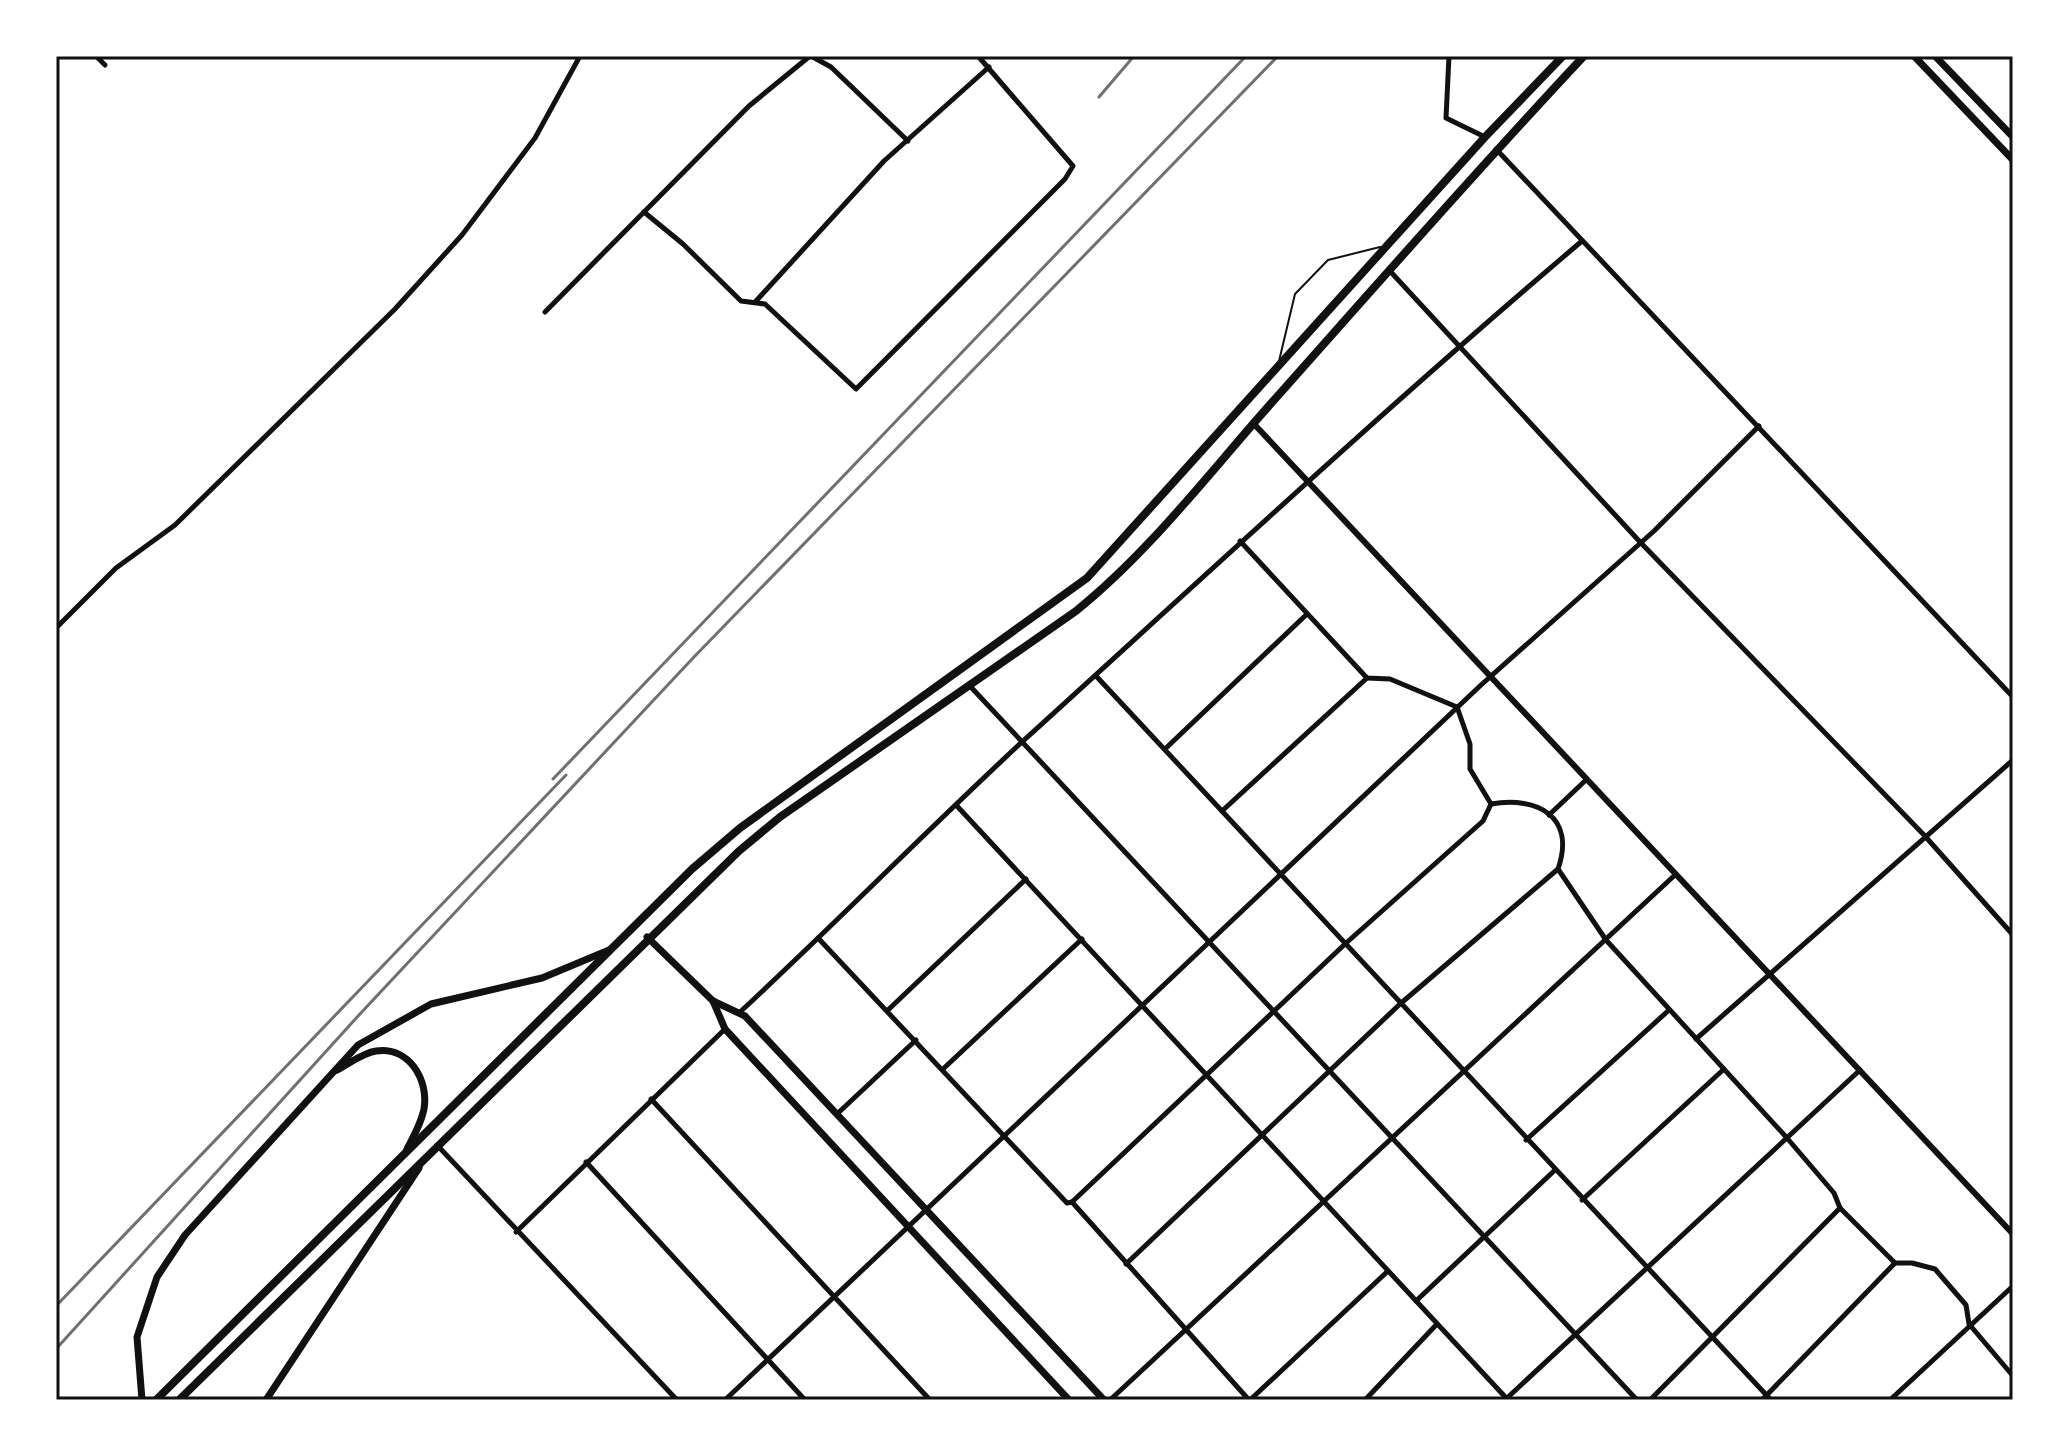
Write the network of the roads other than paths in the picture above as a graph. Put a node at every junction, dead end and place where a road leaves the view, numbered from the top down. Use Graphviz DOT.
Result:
graph roads {
  1 [pos="96,56"];
  2 [pos="580,56"];
  3 [pos="810,56"];
  4 [pos="978,56"];
  5 [pos="1449,56"];
  6 [pos="1563,56"];
  7 [pos="1584,56"];
  8 [pos="1914,56"];
  9 [pos="1935,56"];
  10 [pos="105,65"];
  11 [pos="989,67"];
  12 [pos="1485,137"];
  13 [pos="2013,137"];
  14 [pos="908,141"];
  15 [pos="1496,149"];
  16 [pos="2013,160"];
  17 [pos="644,212"];
  18 [pos="1582,241"];
  19 [pos="1389,245"];
  20 [pos="1389,270"];
  21 [pos="756,301"];
  22 [pos="545,312"];
  23 [pos="1459,345"];
  24 [pos="1278,367"];
  25 [pos="1240,410"];
  26 [pos="1254,424"];
  27 [pos="1759,426"];
  28 [pos="1310,483"];
  29 [pos="1240,541"];
  30 [pos="1641,543"];
  31 [pos="1307,614"];
  32 [pos="56,628"];
  33 [pos="1491,676"];
  34 [pos="1097,677"];
  35 [pos="1367,678"];
  36 [pos="968,684"];
  37 [pos="2013,697"];
  38 [pos="1457,707"];
  39 [pos="1023,742"];
  40 [pos="1165,749"];
  41 [pos="2013,760"];
  42 [pos="1587,779"];
  43 [pos="1491,804"];
  44 [pos="957,806"];
  45 [pos="1222,811"];
  46 [pos="1549,815"];
  47 [pos="1924,835"];
  48 [pos="1558,869"];
  49 [pos="1281,874"];
  50 [pos="1676,874"];
  51 [pos="1026,879"];
  52 [pos="635,925"];
  53 [pos="2013,935"];
  54 [pos="647,937"];
  55 [pos="818,938"];
  56 [pos="1082,939"];
  57 [pos="1606,940"];
  58 [pos="1212,941"];
  59 [pos="1345,944"];
  60 [pos="611,949"];
  61 [pos="1769,973"];
  62 [pos="713,1001"];
  63 [pos="1400,1004"];
  64 [pos="1143,1005"];
  65 [pos="888,1010"];
  66 [pos="1669,1010"];
  67 [pos="1275,1012"];
  68 [pos="739,1014"];
  69 [pos="725,1029"];
  70 [pos="1696,1039"];
  71 [pos="916,1040"];
  72 [pos="943,1069"];
  73 [pos="1329,1069"];
  74 [pos="1724,1069"];
  75 [pos="1462,1070"];
  76 [pos="1860,1070"];
  77 [pos="328,1075"];
  78 [pos="1206,1075"];
  79 [pos="651,1099"];
  80 [pos="837,1114"];
  81 [pos="1263,1134"];
  82 [pos="1004,1135"];
  83 [pos="1392,1137"];
  84 [pos="1787,1138"];
  85 [pos="1526,1140"];
  86 [pos="437,1145"];
  87 [pos="427,1154"];
  88 [pos="402,1160"];
  89 [pos="586,1162"];
  90 [pos="1555,1170"];
  91 [pos="1582,1200"];
  92 [pos="1323,1201"];
  93 [pos="1072,1202"];
  94 [pos="1840,1208"];
  95 [pos="925,1210"];
  96 [pos="908,1225"];
  97 [pos="516,1232"];
  98 [pos="2013,1234"];
  99 [pos="1485,1237"];
  100 [pos="1895,1263"];
  101 [pos="1126,1264"];
  102 [pos="1647,1269"];
  103 [pos="1388,1271"];
  104 [pos="2013,1286"];
  105 [pos="834,1298"];
  106 [pos="1416,1301"];
  107 [pos="1437,1324"];
  108 [pos="1969,1324"];
  109 [pos="1184,1330"];
  110 [pos="1576,1334"];
  111 [pos="1713,1339"];
  112 [pos="769,1361"];
  113 [pos="2013,1376"];
  114 [pos="1766,1399"];
  115 [pos="142,1400"];
  116 [pos="156,1400"];
  117 [pos="179,1400"];
  118 [pos="266,1400"];
  119 [pos="677,1400"];
  120 [pos="725,1400"];
  121 [pos="805,1400"];
  122 [pos="930,1400"];
  123 [pos="1069,1400"];
  124 [pos="1107,1400"];
  125 [pos="1249,1400"];
  126 [pos="1365,1400"];
  127 [pos="1507,1400"];
  128 [pos="1637,1400"];
  129 [pos="1650,1400"];
  130 [pos="1890,1400"];
  1 -- 10 [label="street"];
  2 -- 32 [label="street"];
  3 -- 14 [label="street"];
  3 -- 17 [label="street"];
  4 -- 11 [label="street"];
  5 -- 12 [label="street"];
  6 -- 12 [label="highway"];
  7 -- 15 [label="highway"];
  8 -- 16 [label="main road"];
  9 -- 13 [label="main road"];
  11 -- 14 [label="street"];
  11 -- 21 [label="street"];
  12 -- 19 [label="highway"];
  14 -- 21 [label="street"];
  15 -- 18 [label="street"];
  15 -- 20 [label="highway"];
  17 -- 21 [label="street"];
  17 -- 22 [label="street"];
  18 -- 23 [label="street"];
  18 -- 27 [label="street"];
  19 -- 24 [label="highway"];
  19 -- 24 [label="lane"];
  20 -- 23 [label="street"];
  20 -- 26 [label="highway"];
  23 -- 28 [label="street"];
  23 -- 30 [label="street"];
  24 -- 25 [label="highway"];
  25 -- 26 [label="highway"];
  25 -- 52 [label="highway"];
  26 -- 28 [label="street"];
  26 -- 36 [label="highway"];
  27 -- 30 [label="street"];
  27 -- 37 [label="street"];
  28 -- 29 [label="street"];
  28 -- 33 [label="street"];
  29 -- 31 [label="street"];
  29 -- 34 [label="street"];
  30 -- 33 [label="street"];
  30 -- 47 [label="street"];
  31 -- 35 [label="street"];
  31 -- 40 [label="street"];
  33 -- 38 [label="street"];
  33 -- 42 [label="street"];
  34 -- 39 [label="street"];
  34 -- 40 [label="street"];
  35 -- 38 [label="street"];
  35 -- 45 [label="street"];
  36 -- 39 [label="street"];
  36 -- 54 [label="highway"];
  38 -- 43 [label="street"];
  38 -- 49 [label="street"];
  39 -- 44 [label="street"];
  39 -- 58 [label="street"];
  40 -- 45 [label="street"];
  41 -- 47 [label="street"];
  42 -- 46 [label="street"];
  42 -- 50 [label="street"];
  43 -- 46 [label="street"];
  43 -- 59 [label="street"];
  44 -- 51 [label="street"];
  44 -- 55 [label="street"];
  45 -- 49 [label="street"];
  46 -- 48 [label="street"];
  47 -- 53 [label="street"];
  47 -- 61 [label="street"];
  48 -- 57 [label="street"];
  48 -- 63 [label="street"];
  49 -- 58 [label="street"];
  49 -- 59 [label="street"];
  50 -- 57 [label="street"];
  50 -- 61 [label="street"];
  51 -- 56 [label="street"];
  51 -- 65 [label="street"];
  52 -- 54 [label="highway"];
  52 -- 60 [label="highway"];
  54 -- 62 [label="main road"];
  54 -- 86 [label="highway"];
  55 -- 65 [label="street"];
  55 -- 68 [label="street"];
  56 -- 64 [label="street"];
  56 -- 72 [label="street"];
  57 -- 66 [label="street"];
  57 -- 75 [label="street"];
  58 -- 64 [label="street"];
  58 -- 67 [label="street"];
  59 -- 63 [label="street"];
  59 -- 67 [label="street"];
  60 -- 77 [label="main road"];
  60 -- 88 [label="highway"];
  61 -- 70 [label="street"];
  61 -- 76 [label="street"];
  62 -- 68 [label="main road"];
  62 -- 69 [label="main road"];
  63 -- 73 [label="street"];
  63 -- 75 [label="street"];
  64 -- 78 [label="street"];
  64 -- 82 [label="street"];
  65 -- 71 [label="street"];
  66 -- 70 [label="street"];
  66 -- 85 [label="street"];
  67 -- 73 [label="street"];
  67 -- 78 [label="street"];
  68 -- 80 [label="main road"];
  69 -- 79 [label="street"];
  69 -- 96 [label="main road"];
  70 -- 74 [label="street"];
  71 -- 72 [label="street"];
  71 -- 80 [label="street"];
  72 -- 82 [label="street"];
  73 -- 81 [label="street"];
  73 -- 83 [label="street"];
  74 -- 84 [label="street"];
  74 -- 91 [label="street"];
  75 -- 83 [label="street"];
  75 -- 85 [label="street"];
  76 -- 84 [label="street"];
  76 -- 98 [label="street"];
  77 -- 88 [label="main road"];
  77 -- 115 [label="main road"];
  78 -- 81 [label="street"];
  78 -- 93 [label="street"];
  79 -- 89 [label="street"];
  79 -- 105 [label="street"];
  80 -- 95 [label="main road"];
  81 -- 92 [label="street"];
  81 -- 101 [label="street"];
  82 -- 93 [label="street"];
  82 -- 95 [label="street"];
  83 -- 92 [label="street"];
  83 -- 99 [label="street"];
  84 -- 94 [label="street"];
  84 -- 102 [label="street"];
  85 -- 90 [label="street"];
  86 -- 87 [label="highway"];
  86 -- 97 [label="street"];
  87 -- 117 [label="highway"];
  87 -- 118 [label="main road"];
  88 -- 116 [label="highway"];
  89 -- 97 [label="street"];
  89 -- 112 [label="street"];
  90 -- 91 [label="street"];
  90 -- 99 [label="street"];
  91 -- 102 [label="street"];
  92 -- 103 [label="street"];
  92 -- 109 [label="street"];
  93 -- 101 [label="street"];
  94 -- 100 [label="street"];
  94 -- 111 [label="street"];
  95 -- 96 [label="street"];
  95 -- 124 [label="main road"];
  96 -- 105 [label="street"];
  96 -- 123 [label="main road"];
  97 -- 119 [label="street"];
  99 -- 106 [label="street"];
  99 -- 110 [label="street"];
  100 -- 108 [label="street"];
  100 -- 114 [label="street"];
  101 -- 109 [label="street"];
  102 -- 110 [label="street"];
  102 -- 111 [label="street"];
  103 -- 106 [label="street"];
  103 -- 125 [label="street"];
  104 -- 108 [label="street"];
  105 -- 112 [label="street"];
  105 -- 122 [label="street"];
  106 -- 107 [label="street"];
  107 -- 126 [label="street"];
  107 -- 127 [label="street"];
  108 -- 113 [label="street"];
  108 -- 130 [label="street"];
  109 -- 124 [label="street"];
  109 -- 125 [label="street"];
  110 -- 127 [label="street"];
  110 -- 128 [label="street"];
  111 -- 114 [label="street"];
  111 -- 129 [label="street"];
  112 -- 120 [label="street"];
  112 -- 121 [label="street"];
}
